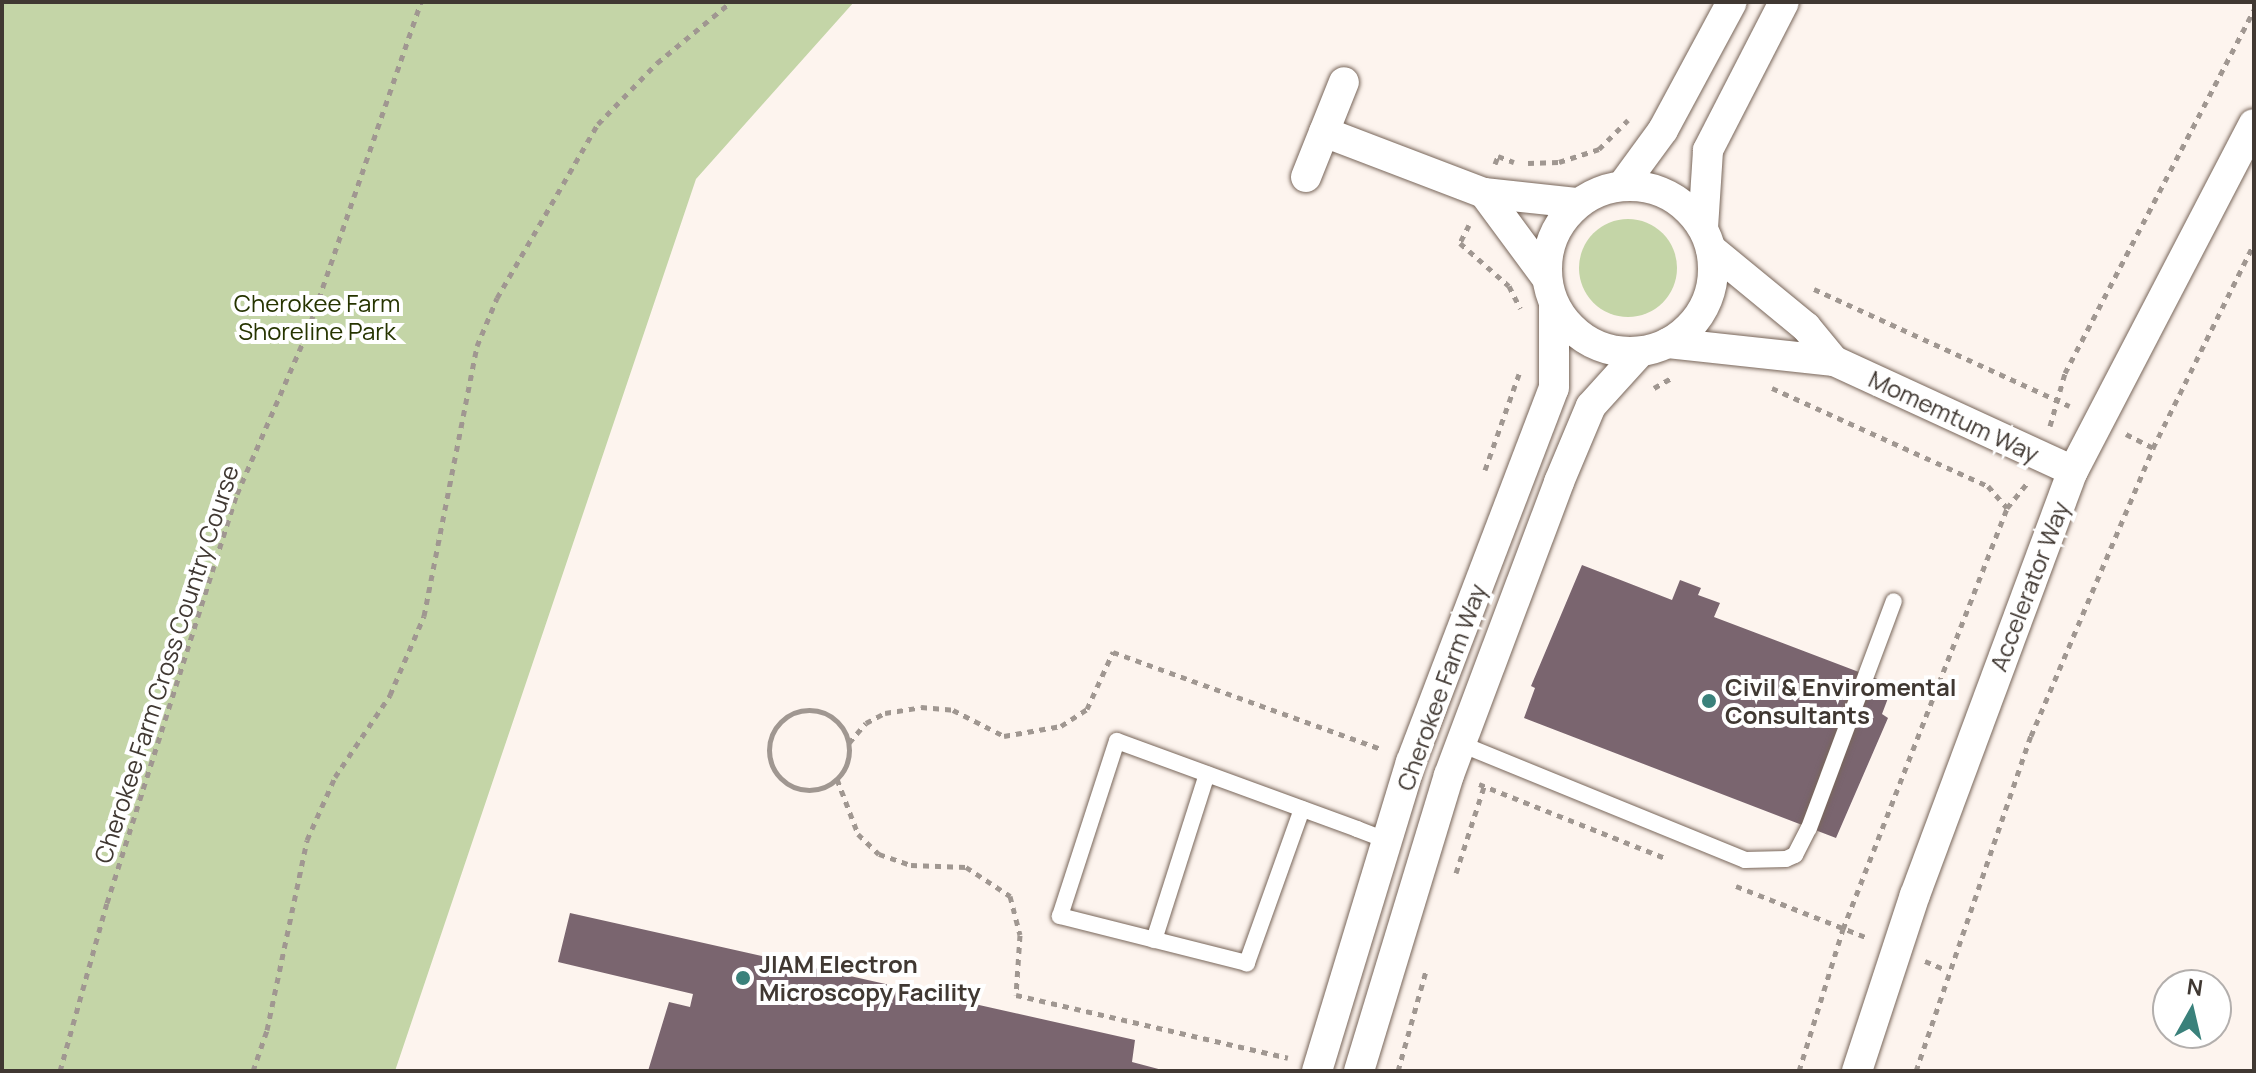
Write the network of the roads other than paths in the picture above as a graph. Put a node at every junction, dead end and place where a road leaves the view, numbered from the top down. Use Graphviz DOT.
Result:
graph roads {
  1 [pos="1732,2"];
  2 [pos="1784,2"];
  3 [pos="1344,82"];
  4 [pos="2254,124"];
  5 [pos="1324,132"];
  6 [pos="1306,177"];
  7 [pos="1622,186"];
  8 [pos="1484,193"];
  9 [pos="1578,203"];
  10 [pos="1707,238"];
  11 [pos="1550,291"];
  12 [pos="1654,347"];
  13 [pos="1834,361"];
  14 [pos="2073,471"];
  15 [pos="1894,601"];
  16 [pos="1461,744"];
  17 [pos="1207,774"];
  18 [pos="1302,809"];
  19 [pos="1386,840"];
  20 [pos="1154,940"];
  21 [pos="1317,1071"];
  22 [pos="1359,1071"];
  23 [pos="1857,1071"];
  1 -- 7 [label="street"];
  2 -- 10 [label="street"];
  3 -- 5 [label="street"];
  4 -- 14 [label="street, Accelerator Way"];
  5 -- 6 [label="street"];
  5 -- 8 [label="street"];
  7 -- 9 [label="street"];
  7 -- 10 [label="street"];
  8 -- 9 [label="street"];
  8 -- 11 [label="street"];
  9 -- 11 [label="street"];
  10 -- 12 [label="street"];
  10 -- 13 [label="street, Momemtum Way"];
  11 -- 12 [label="street"];
  11 -- 19 [label="street, Cherokee Farm Way"];
  12 -- 13 [label="street, Momemtum Way"];
  12 -- 16 [label="street, Cherokee Farm Way"];
  13 -- 14 [label="street, Momemtum Way"];
  14 -- 23 [label="street, Accelerator Way"];
  15 -- 16 [label="lane"];
  16 -- 22 [label="street, Cherokee Farm Way"];
  17 -- 18 [label="lane"];
  17 -- 20 [label="lane"];
  17 -- 20 [label="lane"];
  18 -- 19 [label="lane"];
  18 -- 20 [label="lane"];
  19 -- 21 [label="street, Cherokee Farm Way"];
}
